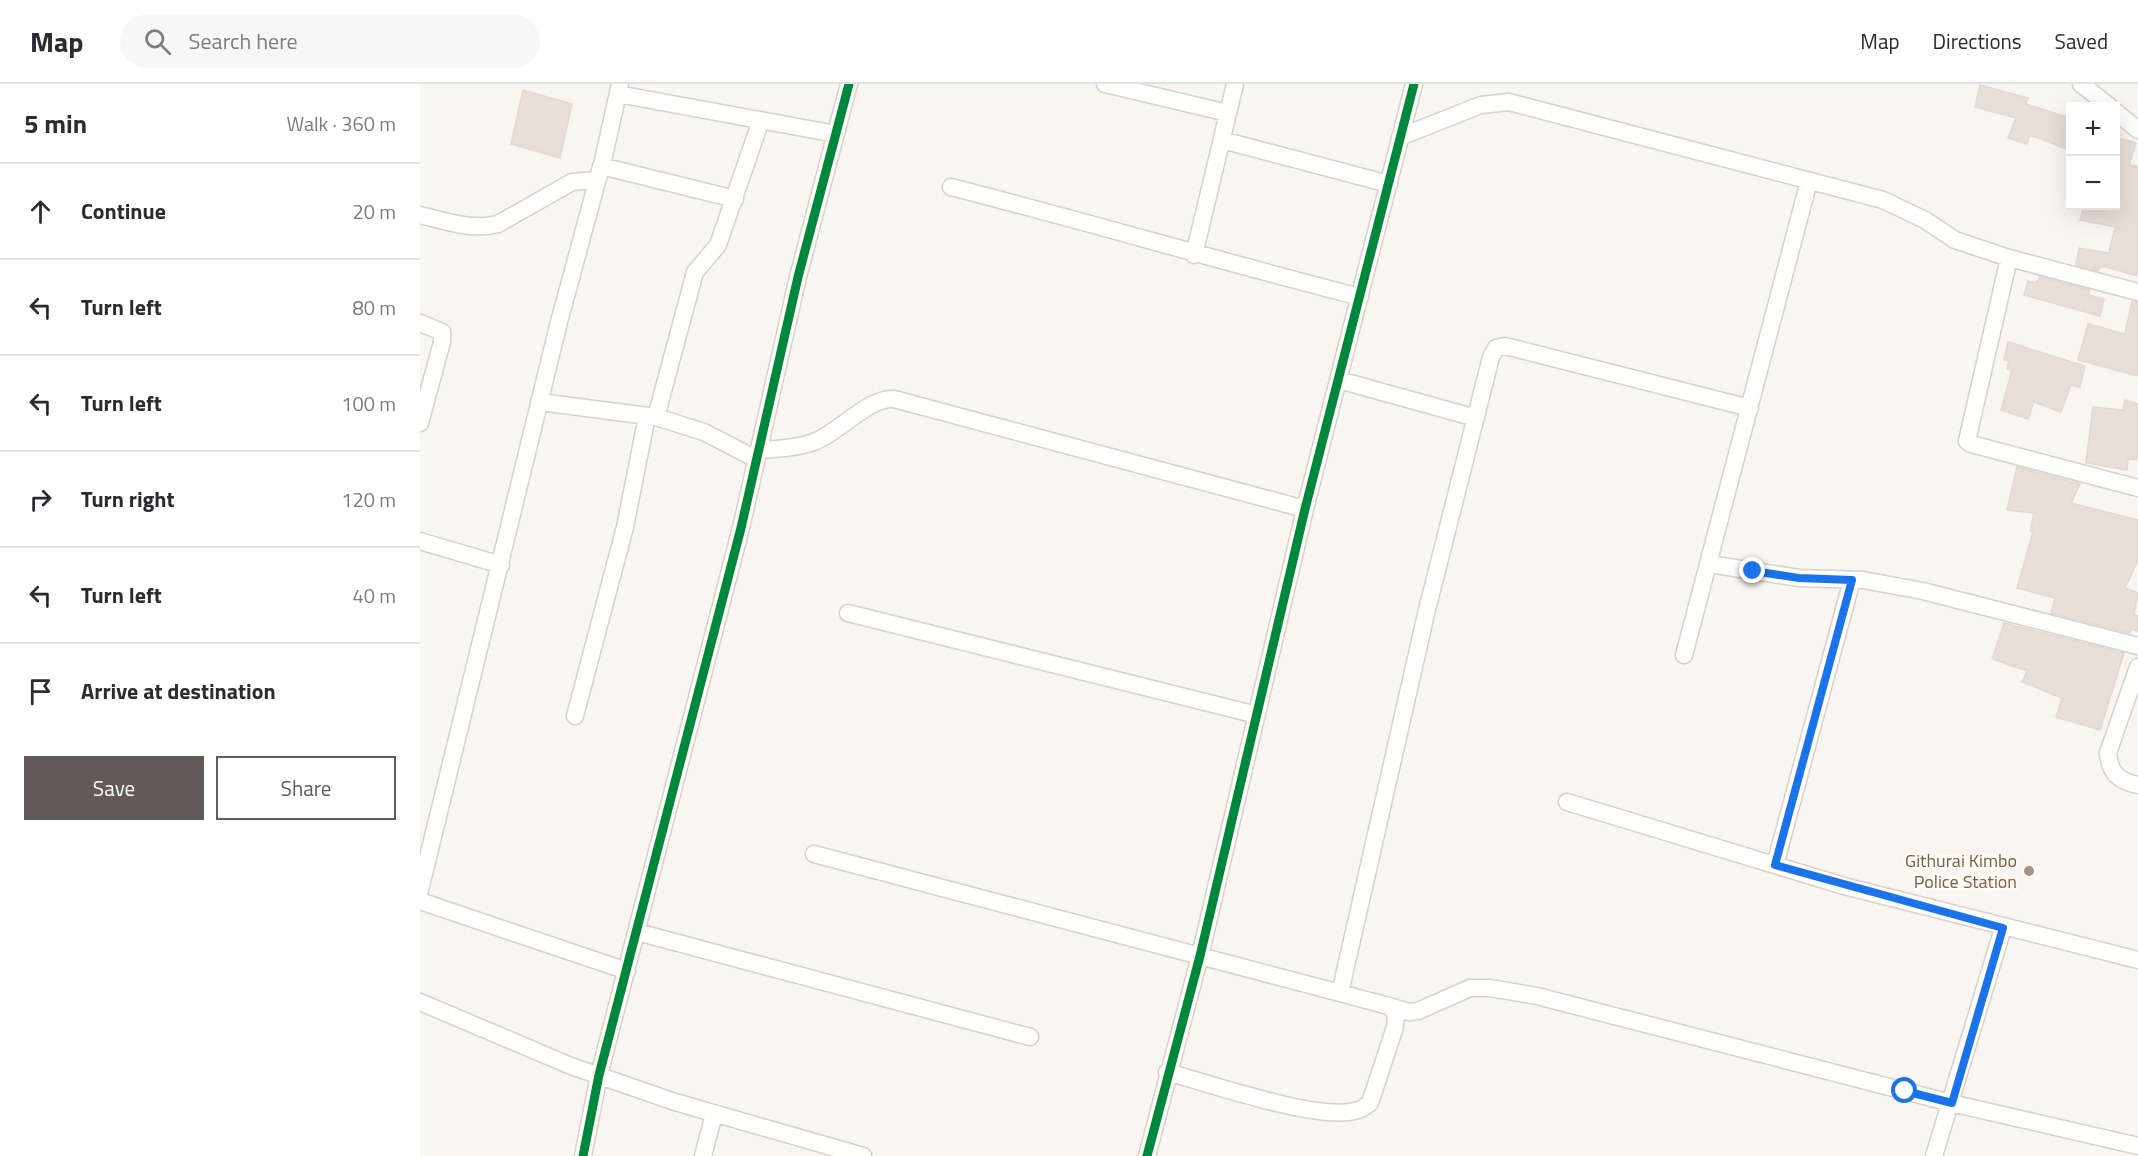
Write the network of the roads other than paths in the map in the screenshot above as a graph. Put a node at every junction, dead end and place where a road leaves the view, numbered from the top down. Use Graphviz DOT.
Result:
graph roads {
  1 [pos="849,84"];
  2 [pos="1105,84"];
  3 [pos="1235,84"];
  4 [pos="1413,84"];
  5 [pos="2081,84"];
  6 [pos="619,89"];
  7 [pos="2104,102"];
  8 [pos="1228,112"];
  9 [pos="2120,116"];
  10 [pos="761,120"];
  11 [pos="2138,130"];
  12 [pos="836,134"];
  13 [pos="1400,137"];
  14 [pos="1222,140"];
  15 [pos="599,173"];
  16 [pos="1809,181"];
  17 [pos="1389,184"];
  18 [pos="951,187"];
  19 [pos="735,199"];
  20 [pos="420,215"];
  21 [pos="1194,255"];
  22 [pos="2009,258"];
  23 [pos="2138,292"];
  24 [pos="1360,297"];
  25 [pos="420,323"];
  26 [pos="1339,380"];
  27 [pos="540,402"];
  28 [pos="1750,408"];
  29 [pos="651,416"];
  30 [pos="1476,418"];
  31 [pos="420,423"];
  32 [pos="757,455"];
  33 [pos="2138,488"];
  34 [pos="1305,509"];
  35 [pos="420,541"];
  36 [pos="1709,564"];
  37 [pos="501,565"];
  38 [pos="1852,580"];
  39 [pos="848,613"];
  40 [pos="2138,646"];
  41 [pos="1684,655"];
  42 [pos="2138,667"];
  43 [pos="1257,715"];
  44 [pos="575,716"];
  45 [pos="2138,785"];
  46 [pos="1568,802"];
  47 [pos="426,840"];
  48 [pos="814,854"];
  49 [pos="1775,865"];
  50 [pos="420,890"];
  51 [pos="420,901"];
  52 [pos="2003,928"];
  53 [pos="637,932"];
  54 [pos="1200,956"];
  55 [pos="2138,960"];
  56 [pos="627,971"];
  57 [pos="1340,993"];
  58 [pos="420,1002"];
  59 [pos="1389,1006"];
  60 [pos="1030,1037"];
  61 [pos="1167,1072"];
  62 [pos="600,1075"];
  63 [pos="1952,1103"];
  64 [pos="714,1114"];
  65 [pos="2138,1146"];
  66 [pos="583,1156"];
  67 [pos="703,1156"];
  68 [pos="863,1156"];
  69 [pos="1146,1156"];
  70 [pos="1934,1156"];
  1 -- 12 [label="street"];
  2 -- 8 [label="street"];
  3 -- 8 [label="street"];
  4 -- 13 [label="street"];
  5 -- 7 [label="street"];
  6 -- 10 [label="street"];
  6 -- 15 [label="street"];
  8 -- 14 [label="street"];
  9 -- 11 [label="street"];
  10 -- 12 [label="street"];
  10 -- 19 [label="street"];
  12 -- 32 [label="street"];
  13 -- 16 [label="street"];
  13 -- 17 [label="street"];
  14 -- 17 [label="street"];
  14 -- 21 [label="street"];
  15 -- 19 [label="street"];
  15 -- 20 [label="street"];
  15 -- 27 [label="street"];
  16 -- 22 [label="street"];
  16 -- 28 [label="street"];
  17 -- 24 [label="street"];
  18 -- 21 [label="street"];
  19 -- 29 [label="street"];
  21 -- 24 [label="street"];
  22 -- 23 [label="street"];
  22 -- 33 [label="street"];
  24 -- 26 [label="street"];
  25 -- 31 [label="street"];
  26 -- 30 [label="street"];
  26 -- 34 [label="street"];
  27 -- 29 [label="street"];
  27 -- 37 [label="street"];
  28 -- 30 [label="street"];
  28 -- 36 [label="street"];
  29 -- 32 [label="street"];
  29 -- 44 [label="street"];
  30 -- 57 [label="street"];
  32 -- 34 [label="street"];
  32 -- 53 [label="street"];
  34 -- 43 [label="street"];
  35 -- 37 [label="street"];
  36 -- 38 [label="street"];
  36 -- 41 [label="street"];
  37 -- 47 [label="street"];
  38 -- 40 [label="street"];
  38 -- 49 [label="street"];
  39 -- 43 [label="street"];
  42 -- 45 [label="street"];
  43 -- 54 [label="street"];
  46 -- 49 [label="street"];
  47 -- 50 [label="street"];
  48 -- 54 [label="street"];
  49 -- 52 [label="street"];
  51 -- 56 [label="street"];
  52 -- 55 [label="street"];
  52 -- 63 [label="street"];
  53 -- 56 [label="street"];
  53 -- 60 [label="street"];
  54 -- 57 [label="street"];
  54 -- 61 [label="street"];
  56 -- 62 [label="street"];
  57 -- 59 [label="street"];
  58 -- 62 [label="street"];
  59 -- 61 [label="street"];
  59 -- 63 [label="street"];
  61 -- 69 [label="street"];
  62 -- 64 [label="street"];
  62 -- 66 [label="street"];
  63 -- 65 [label="street"];
  63 -- 70 [label="street"];
  64 -- 67 [label="street"];
  64 -- 68 [label="street"];
}
